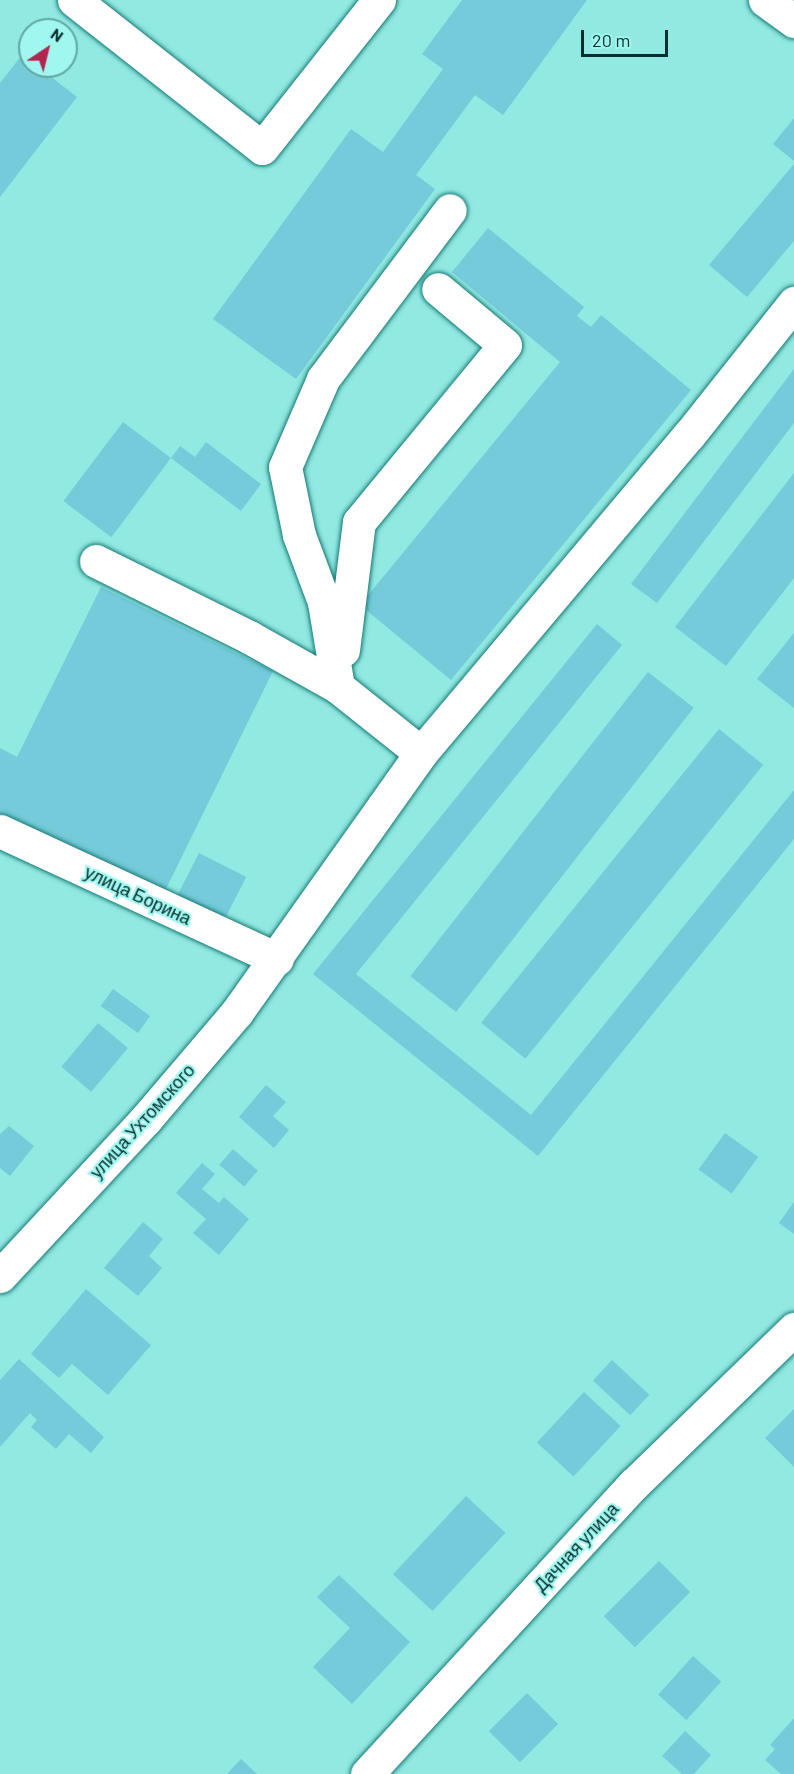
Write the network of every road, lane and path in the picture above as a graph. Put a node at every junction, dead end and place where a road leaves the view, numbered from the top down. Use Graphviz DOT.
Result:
graph roads {
  1 [pos="74,0"];
  2 [pos="379,0"];
  3 [pos="765,0"];
  4 [pos="794,21"];
  5 [pos="450,210"];
  6 [pos="438,289"];
  7 [pos="794,303"];
  8 [pos="96,561"];
  9 [pos="338,687"];
  10 [pos="421,753"];
  11 [pos="0,831"];
  12 [pos="277,959"];
  13 [pos="0,1276"];
  14 [pos="794,1329"];
  15 [pos="367,1774"];
  1 -- 2 [label="street"];
  3 -- 4 [label="street"];
  5 -- 9 [label="street"];
  6 -- 9 [label="street"];
  7 -- 10 [label="street, улица Ухтомского"];
  8 -- 9 [label="street"];
  9 -- 10 [label="street"];
  10 -- 12 [label="street, улица Ухтомского"];
  11 -- 12 [label="street, улица Борина"];
  12 -- 13 [label="street, улица Ухтомского"];
  14 -- 15 [label="street, Дачная улица"];
}
